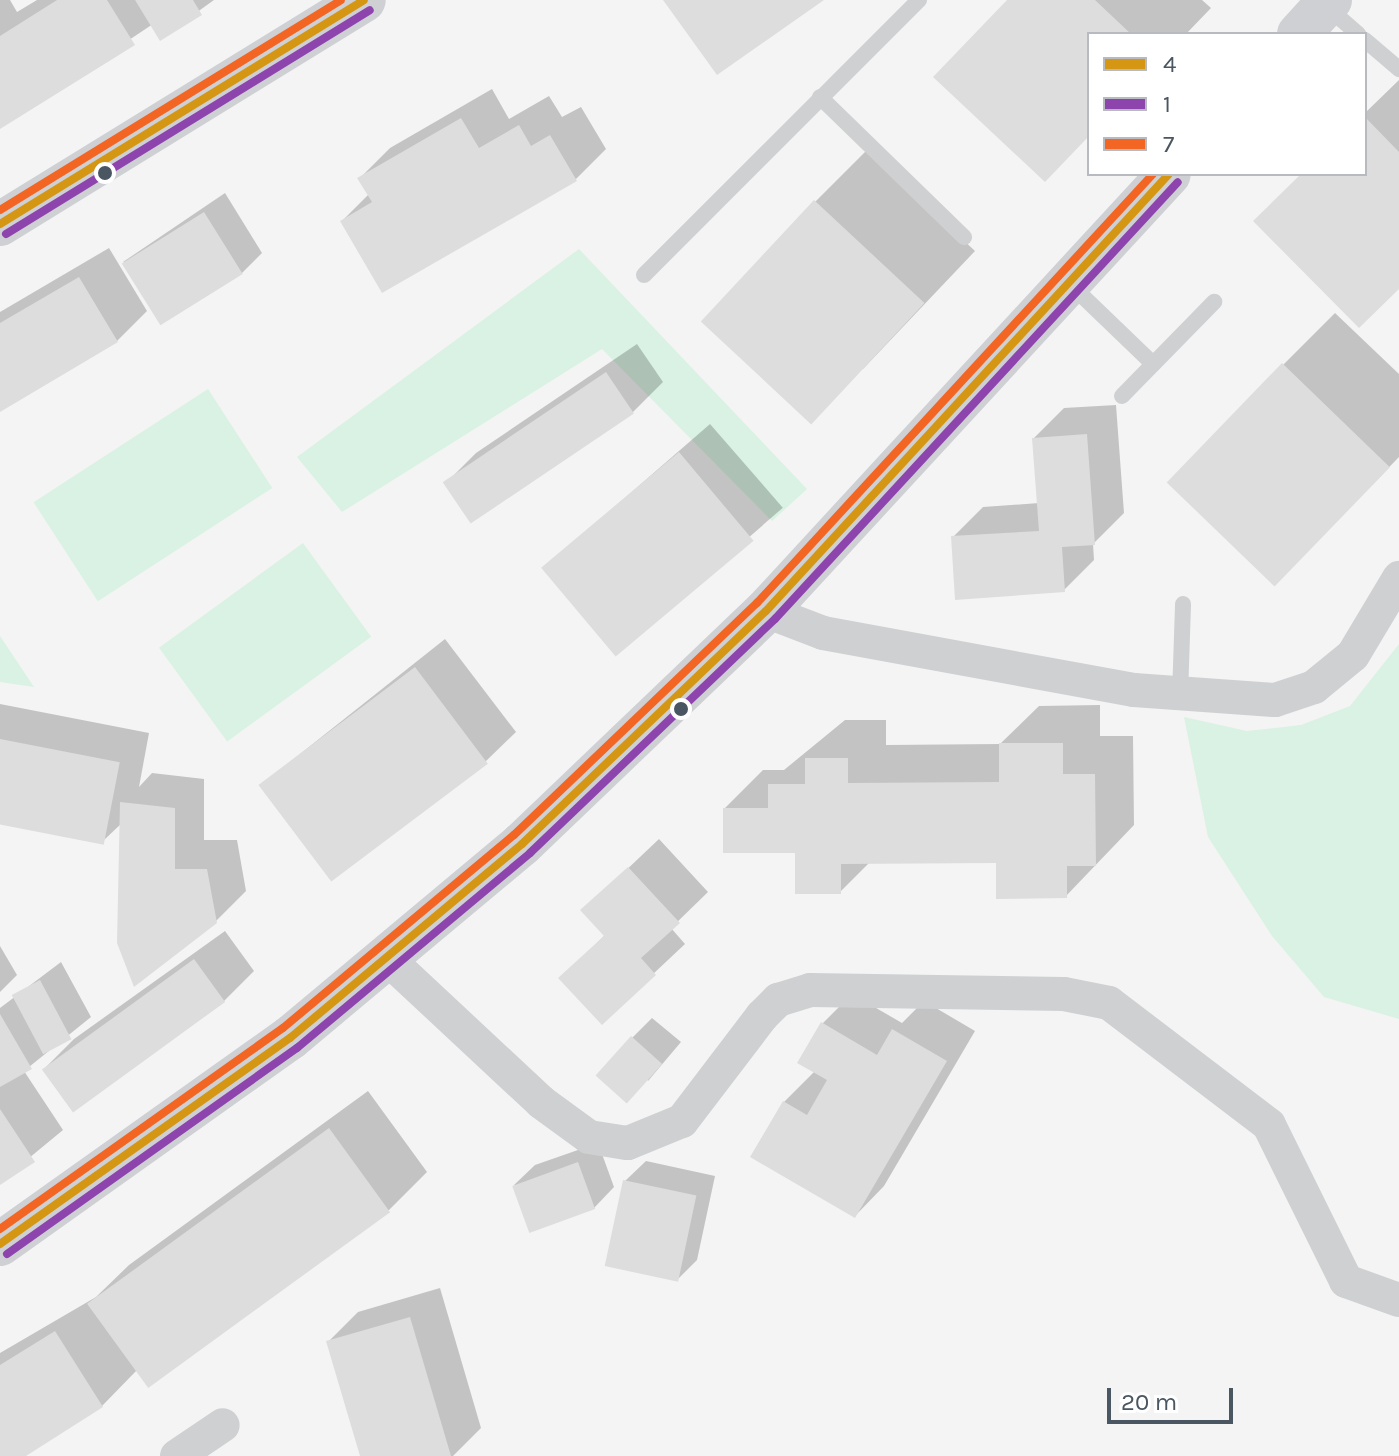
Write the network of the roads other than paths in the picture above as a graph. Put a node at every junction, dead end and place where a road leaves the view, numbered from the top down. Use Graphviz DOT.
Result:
graph roads {
  1 [pos="364,0"];
  2 [pos="919,0"];
  3 [pos="1318,13"];
  4 [pos="1354,32"];
  5 [pos="1367,42"];
  6 [pos="1399,69"];
  7 [pos="820,97"];
  8 [pos="1167,176"];
  9 [pos="0,224"];
  10 [pos="964,237"];
  11 [pos="644,275"];
  12 [pos="1069,283"];
  13 [pos="1214,302"];
  14 [pos="1153,364"];
  15 [pos="1122,396"];
  16 [pos="1399,578"];
  17 [pos="1183,604"];
  18 [pos="766,611"];
  19 [pos="1180,696"];
  20 [pos="390,961"];
  21 [pos="0,1244"];
  22 [pos="1399,1300"];
  23 [pos="223,1425"];
  24 [pos="177,1456"];
  1 -- 9 [label="street"];
  2 -- 7 [label="lane"];
  3 -- 4 [label="lane"];
  5 -- 6 [label="lane"];
  7 -- 10 [label="lane"];
  7 -- 11 [label="lane"];
  8 -- 12 [label="street"];
  12 -- 14 [label="lane"];
  12 -- 18 [label="street"];
  13 -- 14 [label="lane"];
  14 -- 15 [label="lane"];
  16 -- 19 [label="street"];
  17 -- 19 [label="lane"];
  18 -- 19 [label="street"];
  18 -- 20 [label="street"];
  20 -- 21 [label="street"];
  20 -- 22 [label="street"];
  23 -- 24 [label="street"];
}
